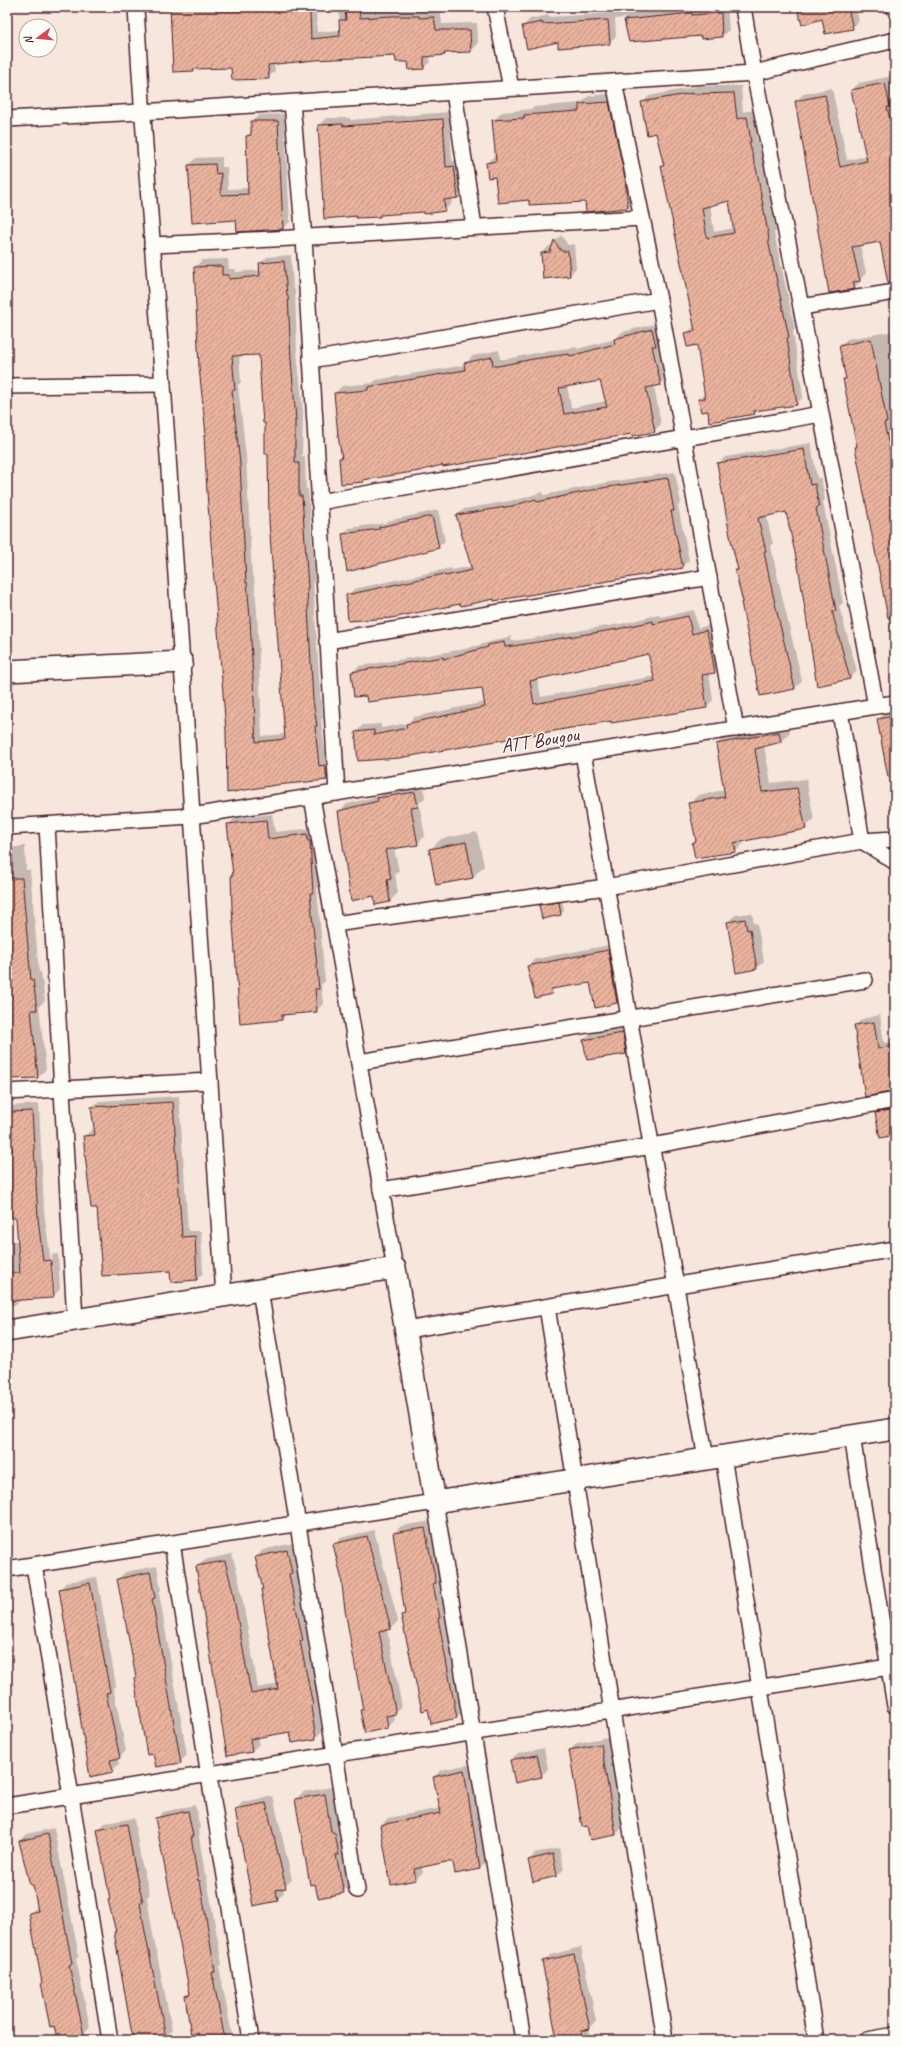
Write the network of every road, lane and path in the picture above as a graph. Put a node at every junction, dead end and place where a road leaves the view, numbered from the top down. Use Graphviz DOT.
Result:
graph roads {
  1 [pos="136,7"];
  2 [pos="494,7"];
  3 [pos="743,7"];
  4 [pos="895,40"];
  5 [pos="754,73"];
  6 [pos="614,82"];
  7 [pos="511,88"];
  8 [pos="454,92"];
  9 [pos="292,103"];
  10 [pos="142,112"];
  11 [pos="7,119"];
  12 [pos="642,218"];
  13 [pos="474,226"];
  14 [pos="304,238"];
  15 [pos="152,245"];
  16 [pos="895,292"];
  17 [pos="659,300"];
  18 [pos="801,307"];
  19 [pos="311,360"];
  20 [pos="163,384"];
  21 [pos="7,386"];
  22 [pos="821,414"];
  23 [pos="684,438"];
  24 [pos="319,502"];
  25 [pos="709,577"];
  26 [pos="327,641"];
  27 [pos="182,662"];
  28 [pos="7,671"];
  29 [pos="895,703"];
  30 [pos="876,706"];
  31 [pos="840,712"];
  32 [pos="736,729"];
  33 [pos="583,753"];
  34 [pos="337,793"];
  35 [pos="312,797"];
  36 [pos="192,816"];
  37 [pos="47,824"];
  38 [pos="7,827"];
  39 [pos="895,839"];
  40 [pos="862,841"];
  41 [pos="895,862"];
  42 [pos="606,887"];
  43 [pos="334,924"];
  44 [pos="865,980"];
  45 [pos="629,1016"];
  46 [pos="359,1062"];
  47 [pos="210,1081"];
  48 [pos="62,1089"];
  49 [pos="7,1092"];
  50 [pos="895,1100"];
  51 [pos="652,1146"];
  52 [pos="382,1190"];
  53 [pos="895,1249"];
  54 [pos="395,1268"];
  55 [pos="676,1285"];
  56 [pos="260,1290"];
  57 [pos="224,1296"];
  58 [pos="547,1307"];
  59 [pos="75,1320"];
  60 [pos="406,1330"];
  61 [pos="7,1331"];
  62 [pos="895,1429"];
  63 [pos="852,1436"];
  64 [pos="715,1457"];
  65 [pos="575,1479"];
  66 [pos="435,1502"];
  67 [pos="298,1523"];
  68 [pos="172,1543"];
  69 [pos="34,1565"];
  70 [pos="7,1569"];
  71 [pos="892,1666"];
  72 [pos="760,1687"];
  73 [pos="895,1706"];
  74 [pos="612,1711"];
  75 [pos="473,1733"];
  76 [pos="336,1754"];
  77 [pos="209,1774"];
  78 [pos="71,1796"];
  79 [pos="7,1806"];
  80 [pos="357,1890"];
  81 [pos="895,2035"];
  82 [pos="110,2040"];
  83 [pos="251,2040"];
  84 [pos="523,2040"];
  85 [pos="665,2040"];
  86 [pos="816,2040"];
  87 [pos="867,2040"];
  1 -- 10 [label="street"];
  2 -- 7 [label="street"];
  3 -- 5 [label="street"];
  4 -- 5 [label="street"];
  5 -- 6 [label="street"];
  5 -- 18 [label="street"];
  6 -- 7 [label="street"];
  6 -- 12 [label="street"];
  7 -- 8 [label="street"];
  8 -- 9 [label="street"];
  8 -- 13 [label="street"];
  9 -- 10 [label="street"];
  9 -- 14 [label="street"];
  10 -- 11 [label="street"];
  10 -- 15 [label="street"];
  12 -- 13 [label="street"];
  12 -- 17 [label="street"];
  13 -- 14 [label="street"];
  14 -- 15 [label="street"];
  14 -- 19 [label="street"];
  15 -- 20 [label="street"];
  16 -- 18 [label="street"];
  17 -- 19 [label="street"];
  17 -- 23 [label="street"];
  18 -- 22 [label="street"];
  19 -- 24 [label="street"];
  20 -- 21 [label="street"];
  20 -- 27 [label="street"];
  22 -- 23 [label="street"];
  22 -- 30 [label="street"];
  23 -- 24 [label="street"];
  23 -- 25 [label="street"];
  24 -- 26 [label="street"];
  25 -- 26 [label="street"];
  25 -- 32 [label="street"];
  26 -- 34 [label="street"];
  27 -- 28 [label="street"];
  27 -- 36 [label="street"];
  29 -- 30 [label="street, ATT Bougou"];
  30 -- 31 [label="street, ATT Bougou"];
  31 -- 32 [label="street, ATT Bougou"];
  31 -- 40 [label="street"];
  32 -- 33 [label="street, ATT Bougou"];
  33 -- 34 [label="street, ATT Bougou"];
  33 -- 42 [label="street"];
  34 -- 35 [label="street, ATT Bougou"];
  35 -- 36 [label="street, ATT Bougou"];
  35 -- 43 [label="street"];
  36 -- 37 [label="street, ATT Bougou"];
  36 -- 47 [label="street"];
  37 -- 38 [label="street, ATT Bougou"];
  37 -- 48 [label="street"];
  39 -- 40 [label="street"];
  40 -- 41 [label="street"];
  40 -- 42 [label="street"];
  42 -- 43 [label="street"];
  42 -- 45 [label="street"];
  43 -- 46 [label="street"];
  44 -- 45 [label="street"];
  45 -- 46 [label="street"];
  45 -- 51 [label="street"];
  46 -- 52 [label="street"];
  47 -- 48 [label="street"];
  47 -- 57 [label="street"];
  48 -- 49 [label="street"];
  48 -- 59 [label="street"];
  50 -- 51 [label="street"];
  51 -- 52 [label="street"];
  51 -- 55 [label="street"];
  52 -- 54 [label="street"];
  53 -- 55 [label="street"];
  54 -- 56 [label="street"];
  54 -- 60 [label="street"];
  55 -- 58 [label="street"];
  55 -- 64 [label="street"];
  56 -- 57 [label="street"];
  56 -- 67 [label="street"];
  57 -- 59 [label="street"];
  58 -- 60 [label="street"];
  58 -- 65 [label="street"];
  59 -- 61 [label="street"];
  60 -- 66 [label="street"];
  62 -- 63 [label="street"];
  63 -- 64 [label="street"];
  63 -- 71 [label="street"];
  64 -- 65 [label="street"];
  64 -- 72 [label="street"];
  65 -- 66 [label="street"];
  65 -- 74 [label="street"];
  66 -- 67 [label="street"];
  66 -- 75 [label="street"];
  67 -- 68 [label="street"];
  67 -- 76 [label="street"];
  68 -- 69 [label="street"];
  68 -- 77 [label="street"];
  69 -- 70 [label="street"];
  69 -- 78 [label="street"];
  71 -- 72 [label="street"];
  71 -- 73 [label="street"];
  72 -- 74 [label="street"];
  72 -- 86 [label="street"];
  74 -- 75 [label="street"];
  74 -- 85 [label="street"];
  75 -- 76 [label="street"];
  75 -- 84 [label="street"];
  76 -- 77 [label="street"];
  76 -- 80 [label="street"];
  77 -- 78 [label="street"];
  77 -- 83 [label="street"];
  78 -- 79 [label="street"];
  78 -- 82 [label="street"];
  81 -- 87 [label="street"];
}
